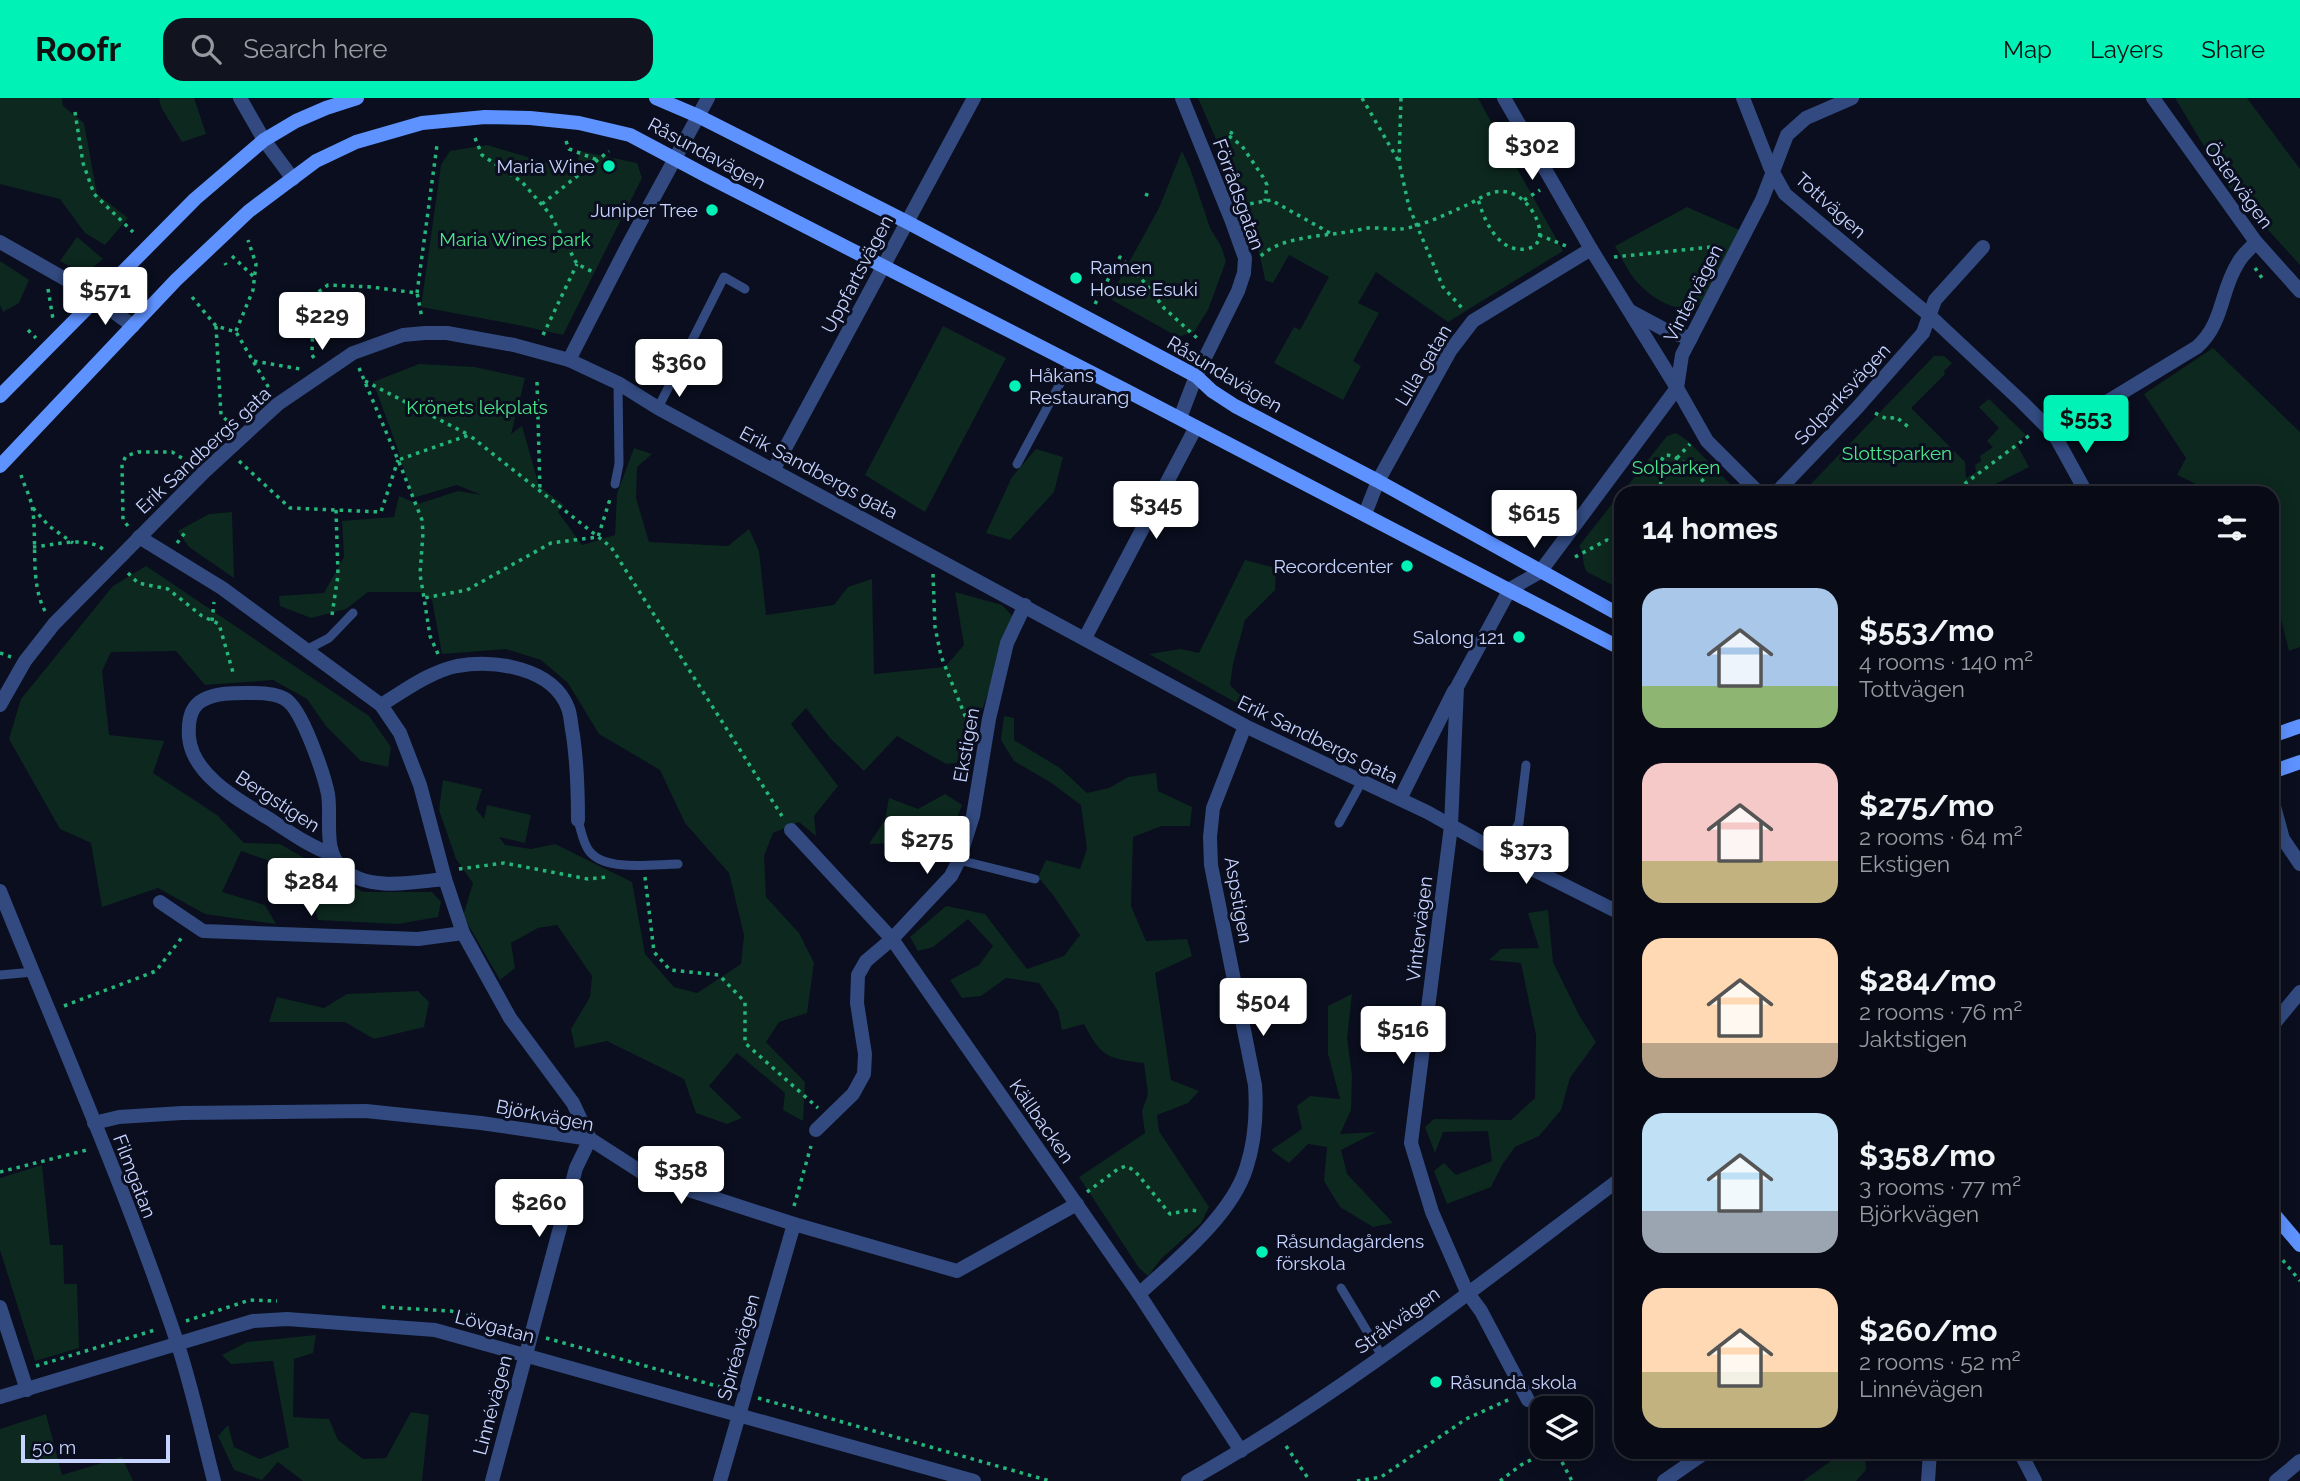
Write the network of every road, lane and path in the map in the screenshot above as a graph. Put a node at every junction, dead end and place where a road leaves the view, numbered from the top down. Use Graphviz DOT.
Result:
graph roads {
  1 [pos="240,98"];
  2 [pos="357,98"];
  3 [pos="656,98"];
  4 [pos="708,98"];
  5 [pos="974,98"];
  6 [pos="1182,98"];
  7 [pos="1362,98"];
  8 [pos="1401,98"];
  9 [pos="1504,98"];
  10 [pos="1743,98"];
  11 [pos="1852,98"];
  12 [pos="2153,98"];
  13 [pos="325,103"];
  14 [pos="75,112"];
  15 [pos="698,116"];
  16 [pos="1233,130"];
  17 [pos="1230,136"];
  18 [pos="475,138"];
  19 [pos="264,140"];
  20 [pos="566,141"];
  21 [pos="1219,144"];
  22 [pos="437,145"];
  23 [pos="609,151"];
  24 [pos="674,157"];
  25 [pos="598,160"];
  26 [pos="1399,162"];
  27 [pos="1773,174"];
  28 [pos="293,179"];
  29 [pos="1542,189"];
  30 [pos="1145,194"];
  31 [pos="1152,197"];
  32 [pos="1478,199"];
  33 [pos="1524,200"];
  34 [pos="1265,201"];
  35 [pos="542,204"];
  36 [pos="1231,219"];
  37 [pos="907,222"];
  38 [pos="1416,226"];
  39 [pos="133,232"];
  40 [pos="1331,234"];
  41 [pos="1539,235"];
  42 [pos="248,240"];
  43 [pos="0,242"];
  44 [pos="2256,242"];
  45 [pos="1721,246"];
  46 [pos="1568,247"];
  47 [pos="1983,247"];
  48 [pos="1591,249"];
  49 [pos="1264,252"];
  50 [pos="232,256"];
  51 [pos="1612,257"];
  52 [pos="577,264"];
  53 [pos="883,267"];
  54 [pos="254,276"];
  55 [pos="47,280"];
  56 [pos="609,280"];
  57 [pos="746,289"];
  58 [pos="2300,291"];
  59 [pos="417,293"];
  60 [pos="192,297"];
  61 [pos="98,300"];
  62 [pos="1094,304"];
  63 [pos="1629,310"];
  64 [pos="1929,315"];
  65 [pos="54,320"];
  66 [pos="1473,321"];
  67 [pos="133,326"];
  68 [pos="216,326"];
  69 [pos="28,330"];
  70 [pos="236,332"];
  71 [pos="425,333"];
  72 [pos="543,335"];
  73 [pos="36,338"];
  74 [pos="1197,338"];
  75 [pos="1691,338"];
  76 [pos="353,353"];
  77 [pos="569,360"];
  78 [pos="254,361"];
  79 [pos="1071,363"];
  80 [pos="302,369"];
  81 [pos="322,373"];
  82 [pos="1196,376"];
  83 [pos="365,381"];
  84 [pos="537,382"];
  85 [pos="618,383"];
  86 [pos="1677,388"];
  87 [pos="0,396"];
  88 [pos="278,404"];
  89 [pos="658,408"];
  90 [pos="1875,413"];
  91 [pos="1180,418"];
  92 [pos="1196,426"];
  93 [pos="1911,429"];
  94 [pos="242,435"];
  95 [pos="469,435"];
  96 [pos="2030,435"];
  97 [pos="2054,435"];
  98 [pos="1693,442"];
  99 [pos="227,450"];
  100 [pos="1677,458"];
  101 [pos="398,460"];
  102 [pos="1017,464"];
  103 [pos="0,466"];
  104 [pos="774,469"];
  105 [pos="204,472"];
  106 [pos="21,475"];
  107 [pos="1378,481"];
  108 [pos="615,484"];
  109 [pos="1661,486"];
  110 [pos="1707,486"];
  111 [pos="1752,486"];
  112 [pos="1783,486"];
  113 [pos="1962,486"];
  114 [pos="2083,486"];
  115 [pos="540,491"];
  116 [pos="32,506"];
  117 [pos="336,510"];
  118 [pos="1365,514"];
  119 [pos="187,530"];
  120 [pos="139,537"];
  121 [pos="598,537"];
  122 [pos="73,543"];
  123 [pos="1614,543"];
  124 [pos="176,545"];
  125 [pos="33,547"];
  126 [pos="1574,557"];
  127 [pos="117,561"];
  128 [pos="933,570"];
  129 [pos="1540,572"];
  130 [pos="1510,589"];
  131 [pos="424,598"];
  132 [pos="215,600"];
  133 [pos="1025,605"];
  134 [pos="1614,612"];
  135 [pos="353,613"];
  136 [pos="212,621"];
  137 [pos="54,624"];
  138 [pos="329,638"];
  139 [pos="1085,639"];
  140 [pos="1614,645"];
  141 [pos="306,650"];
  142 [pos="443,663"];
  143 [pos="1457,687"];
  144 [pos="239,694"];
  145 [pos="0,705"];
  146 [pos="381,705"];
  147 [pos="1245,726"];
  148 [pos="2300,726"];
  149 [pos="971,729"];
  150 [pos="2279,734"];
  151 [pos="2300,762"];
  152 [pos="1526,765"];
  153 [pos="2279,770"];
  154 [pos="1362,781"];
  155 [pos="1400,799"];
  156 [pos="578,820"];
  157 [pos="1339,823"];
  158 [pos="2279,824"];
  159 [pos="1451,826"];
  160 [pos="791,830"];
  161 [pos="331,854"];
  162 [pos="1502,854"];
  163 [pos="959,860"];
  164 [pos="644,864"];
  165 [pos="678,864"];
  166 [pos="2300,864"];
  167 [pos="618,865"];
  168 [pos="444,875"];
  169 [pos="1035,879"];
  170 [pos="0,891"];
  171 [pos="160,902"];
  172 [pos="1614,911"];
  173 [pos="192,924"];
  174 [pos="463,933"];
  175 [pos="892,939"];
  176 [pos="33,972"];
  177 [pos="0,975"];
  178 [pos="2300,992"];
  179 [pos="49,1012"];
  180 [pos="2279,1018"];
  181 [pos="829,1118"];
  182 [pos="94,1123"];
  183 [pos="816,1130"];
  184 [pos="590,1139"];
  185 [pos="88,1150"];
  186 [pos="0,1172"];
  187 [pos="1614,1183"];
  188 [pos="1080,1199"];
  189 [pos="1209,1213"];
  190 [pos="2279,1220"];
  191 [pos="792,1223"];
  192 [pos="2300,1245"];
  193 [pos="2279,1256"];
  194 [pos="2300,1281"];
  195 [pos="1341,1288"];
  196 [pos="1467,1292"];
  197 [pos="1139,1294"];
  198 [pos="0,1307"];
  199 [pos="178,1345"];
  200 [pos="526,1354"];
  201 [pos="1382,1356"];
  202 [pos="27,1390"];
  203 [pos="0,1397"];
  204 [pos="1522,1398"];
  205 [pos="739,1415"];
  206 [pos="1286,1446"];
  207 [pos="1241,1451"];
  208 [pos="1533,1459"];
  209 [pos="1560,1459"];
  210 [pos="1696,1459"];
  211 [pos="1930,1459"];
  212 [pos="2024,1459"];
  213 [pos="2300,1461"];
  214 [pos="1382,1479"];
  215 [pos="214,1481"];
  216 [pos="492,1481"];
  217 [pos="719,1481"];
  218 [pos="974,1481"];
  219 [pos="1188,1481"];
  220 [pos="1310,1481"];
  221 [pos="1357,1481"];
  222 [pos="1500,1481"];
  223 [pos="1572,1481"];
  224 [pos="1664,1481"];
  225 [pos="1928,1481"];
  226 [pos="2035,1481"];
  227 [pos="2276,1481"];
  1 -- 19 [label="street"];
  2 -- 13 [label="street"];
  3 -- 15 [label="street, Råsundavägen"];
  4 -- 15 [label="street"];
  5 -- 37 [label="street, Uppfartsvägen"];
  6 -- 36 [label="street, Förrådsgatan"];
  7 -- 26 [label="path"];
  8 -- 26 [label="path"];
  9 -- 48 [label="street"];
  10 -- 27 [label="street, Tottvägen"];
  11 -- 27 [label="street, Vintervägen"];
  12 -- 44 [label="street, Östervägen"];
  13 -- 19 [label="street"];
  14 -- 39 [label="path"];
  15 -- 24 [label="street"];
  15 -- 37 [label="street, Råsundavägen"];
  16 -- 17 [label="path"];
  17 -- 21 [label="path"];
  17 -- 34 [label="path"];
  18 -- 35 [label="path"];
  19 -- 28 [label="street"];
  19 -- 61 [label="street"];
  20 -- 25 [label="path"];
  22 -- 59 [label="path"];
  23 -- 25 [label="path"];
  24 -- 28 [label="street, Råsundavägen"];
  24 -- 53 [label="street, Råsundavägen"];
  24 -- 56 [label="street"];
  25 -- 35 [label="path"];
  26 -- 38 [label="path"];
  27 -- 64 [label="street, Tottvägen"];
  27 -- 75 [label="street, Vintervägen"];
  28 -- 67 [label="street, Råsundavägen"];
  29 -- 33 [label="path"];
  30 -- 31 [label="path"];
  32 -- 33 [label="path"];
  32 -- 38 [label="path"];
  32 -- 41 [label="path"];
  33 -- 41 [label="path"];
  34 -- 36 [label="path"];
  34 -- 40 [label="path"];
  35 -- 52 [label="path"];
  36 -- 82 [label="street, Förrådsgatan"];
  37 -- 53 [label="street, Uppfartsvägen"];
  37 -- 82 [label="street, Råsundavägen"];
  38 -- 40 [label="path"];
  38 -- 66 [label="path"];
  40 -- 49 [label="path"];
  41 -- 46 [label="path"];
  42 -- 54 [label="path"];
  43 -- 61 [label="street"];
  44 -- 58 [label="street, Östervägen"];
  44 -- 97 [label="street"];
  45 -- 51 [label="path"];
  47 -- 64 [label="street"];
  48 -- 63 [label="street"];
  48 -- 66 [label="street, Lilla gatan"];
  50 -- 54 [label="path"];
  52 -- 56 [label="path"];
  52 -- 72 [label="path"];
  53 -- 79 [label="street, Råsundavägen"];
  53 -- 104 [label="street, Uppfartsvägen"];
  54 -- 70 [label="path"];
  55 -- 65 [label="path"];
  56 -- 77 [label="street"];
  57 -- 89 [label="lane"];
  59 -- 71 [label="path"];
  59 -- 81 [label="path"];
  60 -- 68 [label="path"];
  61 -- 67 [label="street"];
  61 -- 87 [label="street"];
  62 -- 74 [label="path"];
  63 -- 75 [label="street"];
  63 -- 86 [label="street"];
  64 -- 97 [label="street, Tottvägen"];
  64 -- 112 [label="street, Solparksvägen"];
  66 -- 107 [label="street, Lilla gatan"];
  67 -- 103 [label="street, Råsundavägen"];
  68 -- 70 [label="path"];
  68 -- 94 [label="path"];
  69 -- 73 [label="path"];
  70 -- 78 [label="path"];
  71 -- 76 [label="street, Erik Sandbergs gata"];
  71 -- 77 [label="street, Erik Sandbergs gata"];
  75 -- 86 [label="street, Vintervägen"];
  76 -- 81 [label="street, Erik Sandbergs gata"];
  76 -- 83 [label="path"];
  77 -- 85 [label="street, Erik Sandbergs gata"];
  78 -- 80 [label="path"];
  78 -- 88 [label="path"];
  79 -- 91 [label="street, Råsundavägen"];
  79 -- 102 [label="lane"];
  81 -- 88 [label="street, Erik Sandbergs gata"];
  82 -- 91 [label="street, Förrådsgatan"];
  82 -- 107 [label="street, Råsundavägen"];
  83 -- 95 [label="path"];
  83 -- 101 [label="path"];
  84 -- 115 [label="path"];
  85 -- 89 [label="street, Erik Sandbergs gata"];
  85 -- 108 [label="lane"];
  86 -- 111 [label="street"];
  86 -- 129 [label="street, Vintervägen"];
  88 -- 94 [label="street, Erik Sandbergs gata"];
  89 -- 104 [label="street, Erik Sandbergs gata"];
  90 -- 93 [label="path"];
  91 -- 92 [label="street, Råsundavägen"];
  92 -- 118 [label="street, Råsundavägen"];
  92 -- 139 [label="street"];
  94 -- 99 [label="street, Erik Sandbergs gata"];
  95 -- 101 [label="path"];
  95 -- 115 [label="path"];
  96 -- 113 [label="path"];
  97 -- 114 [label="street, Tottvägen"];
  98 -- 100 [label="path"];
  99 -- 105 [label="street, Erik Sandbergs gata"];
  99 -- 117 [label="path"];
  100 -- 109 [label="path"];
  100 -- 110 [label="path"];
  101 -- 117 [label="path"];
  101 -- 131 [label="path"];
  104 -- 133 [label="street, Erik Sandbergs gata"];
  105 -- 120 [label="street, Erik Sandbergs gata"];
  105 -- 120 [label="path"];
  106 -- 116 [label="path"];
  107 -- 118 [label="street, Lilla gatan"];
  107 -- 129 [label="street, Råsundavägen"];
  108 -- 121 [label="path"];
  115 -- 121 [label="path"];
  116 -- 122 [label="path"];
  116 -- 125 [label="path"];
  117 -- 138 [label="path"];
  118 -- 130 [label="street, Råsundavägen"];
  119 -- 124 [label="path"];
  120 -- 127 [label="street, Erik Sandbergs gata"];
  120 -- 141 [label="street"];
  121 -- 131 [label="path"];
  121 -- 160 [label="path"];
  122 -- 125 [label="path"];
  122 -- 127 [label="path"];
  123 -- 126 [label="path"];
  125 -- 137 [label="path"];
  127 -- 136 [label="path"];
  127 -- 137 [label="street, Erik Sandbergs gata"];
  128 -- 149 [label="path"];
  129 -- 130 [label="street, Vintervägen"];
  129 -- 134 [label="street, Råsundavägen"];
  130 -- 140 [label="street, Råsundavägen"];
  130 -- 143 [label="street, Vintervägen"];
  131 -- 142 [label="path"];
  132 -- 136 [label="path"];
  133 -- 139 [label="street, Erik Sandbergs gata"];
  133 -- 163 [label="street, Ekstigen"];
  135 -- 138 [label="lane"];
  136 -- 144 [label="path"];
  137 -- 145 [label="street, Erik Sandbergs gata"];
  138 -- 141 [label="lane"];
  139 -- 147 [label="street, Erik Sandbergs gata"];
  141 -- 146 [label="street"];
  143 -- 155 [label="street, Vintervägen"];
  143 -- 159 [label="street, Vintervägen"];
  144 -- 161 [label="street, Bergstigen"];
  144 -- 161 [label="street, Bergstigen"];
  146 -- 156 [label="street"];
  146 -- 168 [label="street"];
  147 -- 154 [label="street, Erik Sandbergs gata"];
  147 -- 197 [label="street, Aspstigen"];
  148 -- 150 [label="street"];
  151 -- 153 [label="street"];
  152 -- 162 [label="lane"];
  154 -- 155 [label="street, Erik Sandbergs gata"];
  154 -- 157 [label="lane"];
  155 -- 159 [label="street, Erik Sandbergs gata"];
  156 -- 167 [label="lane"];
  158 -- 166 [label="street"];
  159 -- 162 [label="street, Erik Sandbergs gata"];
  159 -- 196 [label="street, Vintervägen"];
  160 -- 175 [label="street, Källbacken"];
  161 -- 168 [label="street, Bergstigen"];
  162 -- 172 [label="street, Erik Sandbergs gata"];
  163 -- 169 [label="lane"];
  163 -- 175 [label="street, Ekstigen"];
  164 -- 165 [label="lane"];
  164 -- 167 [label="lane"];
  164 -- 181 [label="path"];
  167 -- 168 [label="path"];
  168 -- 174 [label="street"];
  170 -- 176 [label="street, Filmgatan"];
  171 -- 173 [label="street"];
  173 -- 174 [label="street"];
  173 -- 179 [label="path"];
  174 -- 184 [label="street"];
  175 -- 181 [label="street, Ekstigen"];
  175 -- 188 [label="street, Källbacken"];
  176 -- 177 [label="lane"];
  176 -- 179 [label="street, Filmgatan"];
  178 -- 180 [label="street"];
  179 -- 182 [label="street, Filmgatan"];
  181 -- 183 [label="street, Ekstigen"];
  182 -- 184 [label="street, Björkvägen"];
  182 -- 199 [label="street, Filmgatan"];
  183 -- 191 [label="path"];
  184 -- 191 [label="street, Björkvägen"];
  184 -- 200 [label="street, Linnévägen"];
  185 -- 186 [label="path"];
  187 -- 196 [label="street, Stråkvägen"];
  188 -- 189 [label="path"];
  188 -- 191 [label="street, Björkvägen"];
  188 -- 197 [label="street, Källbacken"];
  190 -- 192 [label="street"];
  191 -- 205 [label="street, Spiréavägen"];
  193 -- 194 [label="path"];
  195 -- 201 [label="lane"];
  196 -- 201 [label="street, Stråkvägen"];
  196 -- 204 [label="street, Vintervägen"];
  197 -- 207 [label="street, Källbacken"];
  198 -- 202 [label="street"];
  199 -- 200 [label="street, Lövgatan"];
  199 -- 202 [label="street, Lövgatan"];
  199 -- 215 [label="street, Filmgatan"];
  200 -- 205 [label="street, Lövgatan"];
  200 -- 216 [label="street, Linnévägen"];
  201 -- 207 [label="street, Stråkvägen"];
  202 -- 203 [label="street, Lövgatan"];
  204 -- 214 [label="path"];
  205 -- 217 [label="street, Spiréavägen"];
  205 -- 218 [label="street, Lövgatan"];
  206 -- 220 [label="path"];
  207 -- 219 [label="street, Stråkvägen"];
  208 -- 222 [label="path"];
  209 -- 223 [label="path"];
  210 -- 224 [label="street"];
  211 -- 225 [label="street"];
  212 -- 226 [label="street"];
  213 -- 227 [label="street"];
  214 -- 221 [label="path"];
}
